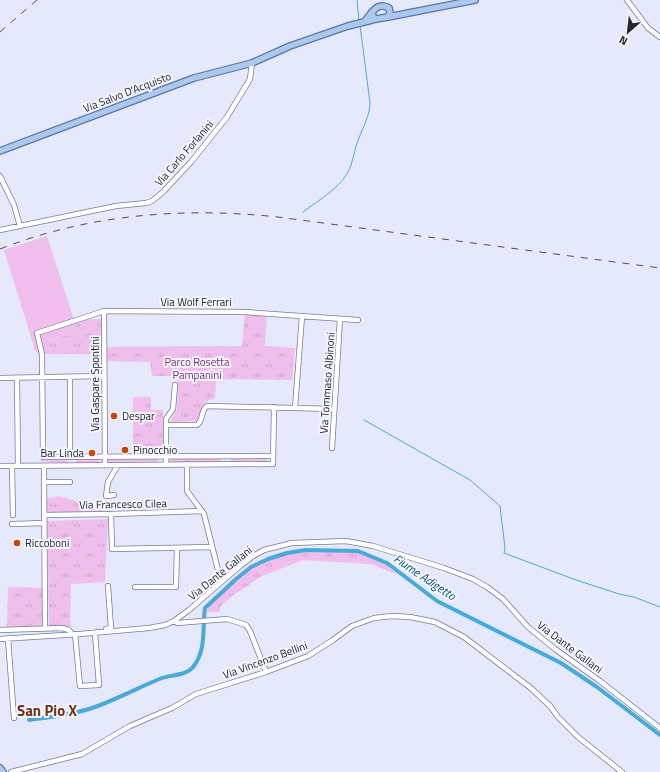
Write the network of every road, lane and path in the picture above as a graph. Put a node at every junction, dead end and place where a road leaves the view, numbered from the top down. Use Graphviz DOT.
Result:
graph roads {
  1 [pos="380,0"];
  2 [pos="475,0"];
  3 [pos="626,0"];
  4 [pos="467,1"];
  5 [pos="387,7"];
  6 [pos="374,10"];
  7 [pos="403,13"];
  8 [pos="388,17"];
  9 [pos="376,19"];
  10 [pos="361,22"];
  11 [pos="660,37"];
  12 [pos="252,63"];
  13 [pos="0,151"];
  14 [pos="0,176"];
  15 [pos="20,226"];
  16 [pos="0,230"];
  17 [pos="104,311"];
  18 [pos="302,316"];
  19 [pos="340,319"];
  20 [pos="358,320"];
  21 [pos="104,376"];
  22 [pos="70,377"];
  23 [pos="0,378"];
  24 [pos="17,378"];
  25 [pos="42,378"];
  26 [pos="175,385"];
  27 [pos="274,407"];
  28 [pos="295,408"];
  29 [pos="334,409"];
  30 [pos="166,425"];
  31 [pos="332,448"];
  32 [pos="105,456"];
  33 [pos="166,456"];
  34 [pos="226,456"];
  35 [pos="273,456"];
  36 [pos="72,457"];
  37 [pos="187,464"];
  38 [pos="226,464"];
  39 [pos="105,465"];
  40 [pos="118,465"];
  41 [pos="166,465"];
  42 [pos="0,466"];
  43 [pos="15,466"];
  44 [pos="44,466"];
  45 [pos="68,466"];
  46 [pos="44,482"];
  47 [pos="70,482"];
  48 [pos="114,495"];
  49 [pos="202,511"];
  50 [pos="111,514"];
  51 [pos="13,515"];
  52 [pos="44,515"];
  53 [pos="44,523"];
  54 [pos="12,524"];
  55 [pos="212,547"];
  56 [pos="177,548"];
  57 [pos="221,582"];
  58 [pos="108,586"];
  59 [pos="135,587"];
  60 [pos="174,621"];
  61 [pos="45,628"];
  62 [pos="0,630"];
  63 [pos="95,633"];
  64 [pos="74,634"];
  65 [pos="0,639"];
  66 [pos="8,639"];
  67 [pos="266,672"];
  68 [pos="14,718"];
  69 [pos="660,728"];
  70 [pos="0,768"];
  71 [pos="3,772"];
  72 [pos="11,772"];
  73 [pos="622,772"];
  1 -- 5 [label="main road"];
  1 -- 6 [label="main road"];
  2 -- 4 [label="main road"];
  3 -- 11 [label="street"];
  4 -- 7 [label="main road"];
  5 -- 6 [label="main road"];
  5 -- 7 [label="main road"];
  5 -- 8 [label="main road"];
  6 -- 9 [label="main road"];
  6 -- 10 [label="main road"];
  7 -- 8 [label="main road"];
  8 -- 9 [label="main road"];
  9 -- 10 [label="main road"];
  10 -- 12 [label="main road, Via Salvo D'Acquisto"];
  12 -- 13 [label="main road, Via Salvo D'Acquisto"];
  12 -- 15 [label="street, Via Carlo Forlanini"];
  14 -- 15 [label="street"];
  15 -- 16 [label="street, Via Carlo Forlanini"];
  17 -- 18 [label="street, Via Wolf Ferrari"];
  17 -- 21 [label="street, Via Gaspare Spontini"];
  17 -- 25 [label="street, Via Wolf Ferrari"];
  18 -- 19 [label="street, Via Wolf Ferrari"];
  18 -- 28 [label="street"];
  19 -- 20 [label="street, Via Wolf Ferrari"];
  19 -- 29 [label="street, Via Tommaso Albinoni"];
  21 -- 22 [label="street"];
  21 -- 32 [label="street, Via Gaspare Spontini"];
  22 -- 25 [label="street"];
  22 -- 36 [label="street"];
  23 -- 24 [label="street"];
  24 -- 25 [label="street"];
  24 -- 43 [label="street"];
  25 -- 36 [label="street"];
  26 -- 30 [label="street"];
  27 -- 28 [label="street"];
  27 -- 30 [label="street"];
  27 -- 35 [label="street"];
  28 -- 29 [label="street"];
  29 -- 31 [label="street, Via Tommaso Albinoni"];
  30 -- 33 [label="street"];
  32 -- 33 [label="street"];
  32 -- 36 [label="street"];
  32 -- 39 [label="street, Via Gaspare Spontini"];
  33 -- 34 [label="street"];
  33 -- 41 [label="street"];
  34 -- 35 [label="street"];
  34 -- 38 [label="street"];
  35 -- 38 [label="street"];
  36 -- 45 [label="street"];
  37 -- 38 [label="street"];
  37 -- 41 [label="street"];
  37 -- 49 [label="street"];
  39 -- 40 [label="street"];
  39 -- 45 [label="street"];
  40 -- 41 [label="street"];
  40 -- 48 [label="street"];
  42 -- 43 [label="street"];
  43 -- 44 [label="street"];
  43 -- 51 [label="street"];
  44 -- 45 [label="street"];
  44 -- 46 [label="street"];
  46 -- 47 [label="street"];
  46 -- 52 [label="street"];
  49 -- 50 [label="street, Via Francesco Cilea"];
  49 -- 55 [label="street"];
  50 -- 52 [label="street, Via Francesco Cilea"];
  50 -- 56 [label="street"];
  52 -- 53 [label="street"];
  53 -- 54 [label="street"];
  53 -- 61 [label="street"];
  55 -- 56 [label="street"];
  55 -- 57 [label="street"];
  56 -- 59 [label="street"];
  57 -- 60 [label="street, Via Dante Gallani"];
  57 -- 69 [label="street, Via Dante Gallani"];
  58 -- 63 [label="street"];
  60 -- 63 [label="street, Via Dante Gallani"];
  60 -- 67 [label="street"];
  61 -- 62 [label="street"];
  61 -- 64 [label="street"];
  63 -- 64 [label="street, Via Dante Gallani"];
  63 -- 64 [label="street"];
  64 -- 66 [label="street, Via Dante Gallani"];
  65 -- 66 [label="street, Via Dante Gallani"];
  66 -- 68 [label="street"];
  67 -- 72 [label="street, Via Vincenzo Bellini"];
  67 -- 73 [label="street, Via Vincenzo Bellini"];
  70 -- 71 [label="main road"];
}
